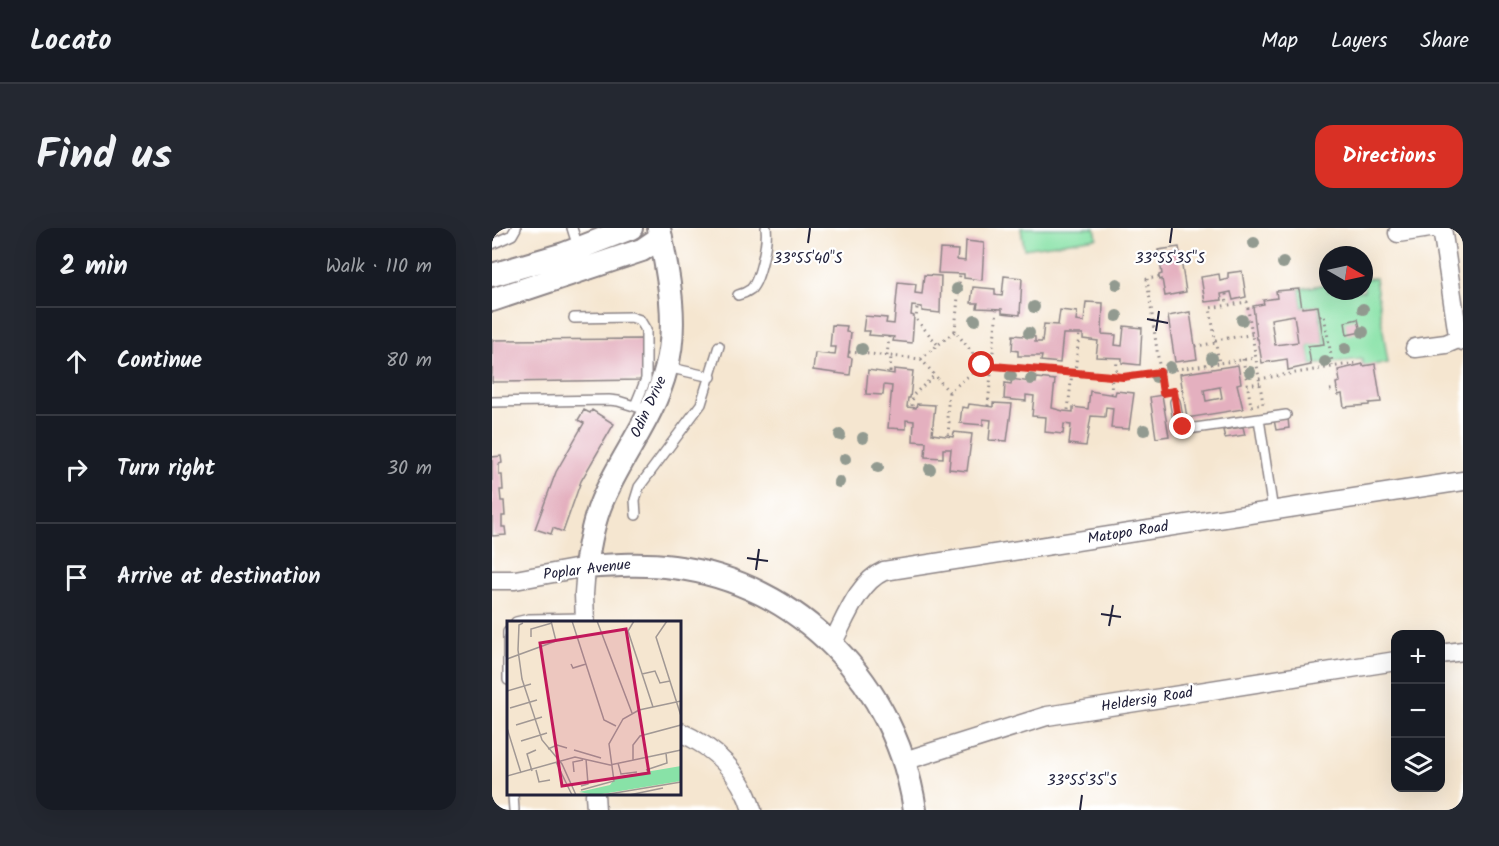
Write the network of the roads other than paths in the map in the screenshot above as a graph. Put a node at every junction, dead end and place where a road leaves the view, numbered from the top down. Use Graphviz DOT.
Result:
graph roads {
  1 [pos="516,228"];
  2 [pos="572,228"];
  3 [pos="631,228"];
  4 [pos="766,228"];
  5 [pos="1430,228"];
  6 [pos="1442,228"];
  7 [pos="664,231"];
  8 [pos="1398,233"];
  9 [pos="492,244"];
  10 [pos="578,250"];
  11 [pos="492,275"];
  12 [pos="738,296"];
  13 [pos="492,300"];
  14 [pos="574,318"];
  15 [pos="1461,340"];
  16 [pos="719,346"];
  17 [pos="1415,348"];
  18 [pos="667,367"];
  19 [pos="711,378"];
  20 [pos="492,402"];
  21 [pos="1175,402"];
  22 [pos="643,409"];
  23 [pos="1286,414"];
  24 [pos="1259,419"];
  25 [pos="1463,481"];
  26 [pos="1273,511"];
  27 [pos="636,515"];
  28 [pos="586,567"];
  29 [pos="492,580"];
  30 [pos="585,620"];
  31 [pos="520,621"];
  32 [pos="832,644"];
  33 [pos="1463,651"];
  34 [pos="1445,653"];
  35 [pos="1391,662"];
  36 [pos="681,732"];
  37 [pos="904,761"];
  38 [pos="513,795"];
  39 [pos="595,795"];
  40 [pos="514,810"];
  41 [pos="596,810"];
  42 [pos="752,810"];
  43 [pos="915,810"];
  1 -- 9 [label="lane"];
  2 -- 10 [label="lane"];
  3 -- 10 [label="street"];
  4 -- 12 [label="lane"];
  5 -- 8 [label="street"];
  6 -- 15 [label="street"];
  7 -- 13 [label="street, Odin Drive"];
  7 -- 18 [label="street, Odin Drive"];
  10 -- 11 [label="street"];
  14 -- 22 [label="lane"];
  15 -- 17 [label="street"];
  16 -- 19 [label="lane"];
  18 -- 19 [label="lane"];
  18 -- 22 [label="street, Odin Drive"];
  19 -- 27 [label="lane"];
  20 -- 22 [label="lane"];
  21 -- 24 [label="lane"];
  22 -- 28 [label="street, Odin Drive"];
  23 -- 24 [label="lane"];
  24 -- 26 [label="lane"];
  25 -- 26 [label="street, Matopo Road"];
  26 -- 32 [label="street, Matopo Road"];
  28 -- 29 [label="street, Poplar Avenue"];
  28 -- 30 [label="street"];
  28 -- 32 [label="street, Poplar Avenue"];
  30 -- 31 [label="lane"];
  32 -- 37 [label="street, Poplar Avenue"];
  33 -- 34 [label="street"];
  35 -- 37 [label="street, Heldersig Road"];
  36 -- 42 [label="street"];
  37 -- 43 [label="street, Poplar Avenue"];
  38 -- 40 [label="lane"];
  39 -- 41 [label="street"];
}
